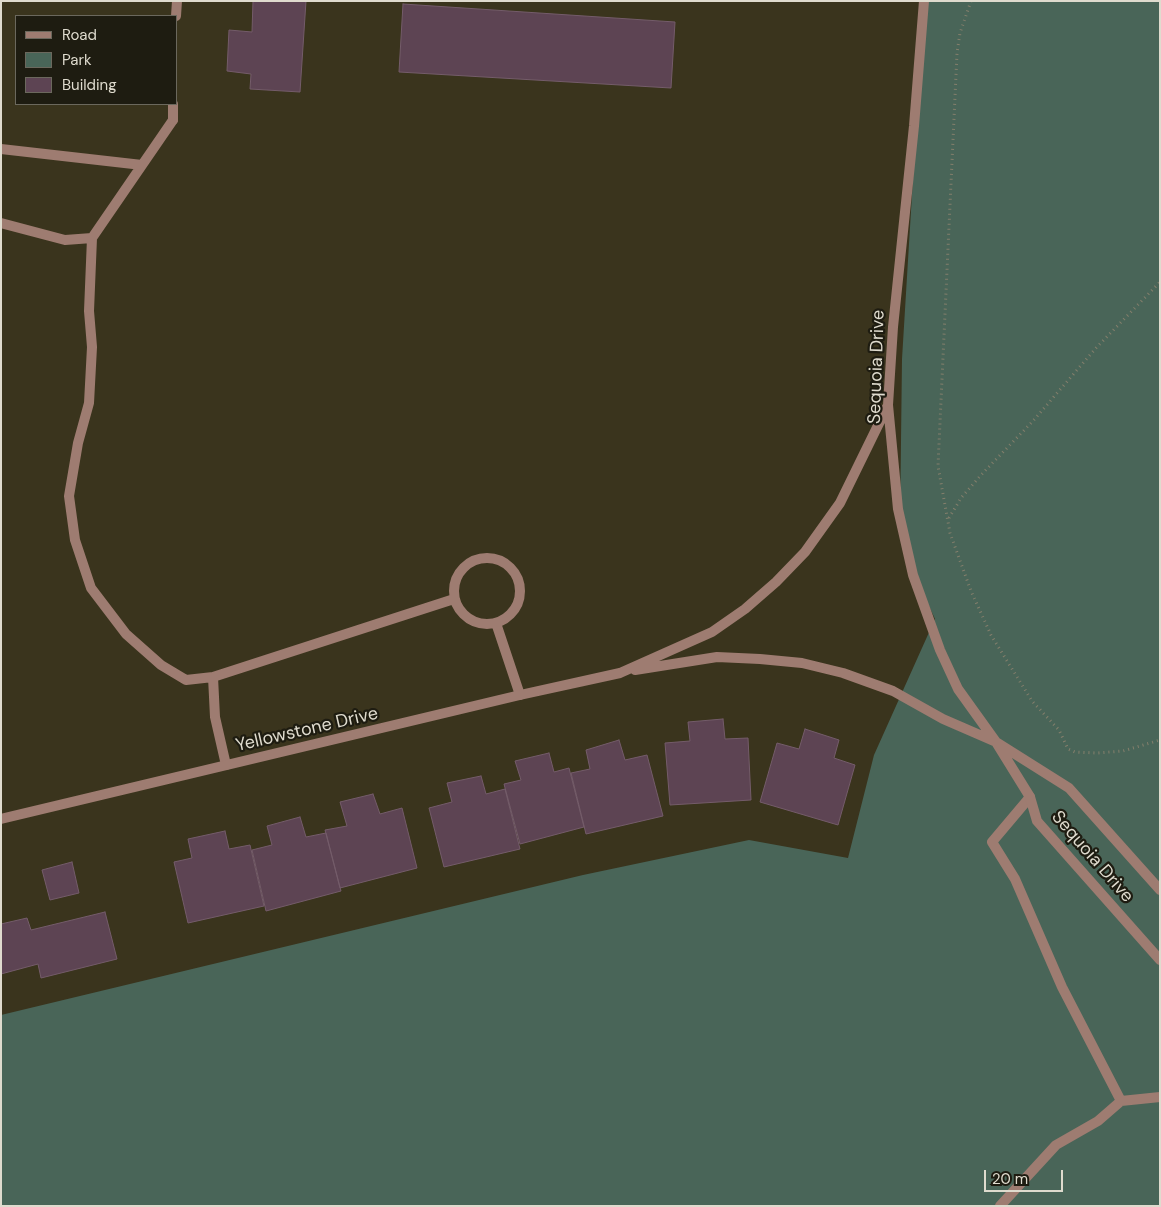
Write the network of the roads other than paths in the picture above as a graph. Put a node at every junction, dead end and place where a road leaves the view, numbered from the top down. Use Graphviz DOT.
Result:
graph roads {
  1 [pos="177,1"];
  2 [pos="924,1"];
  3 [pos="176,15"];
  4 [pos="173,105"];
  5 [pos="1,149"];
  6 [pos="142,165"];
  7 [pos="1,223"];
  8 [pos="92,238"];
  9 [pos="888,405"];
  10 [pos="454,599"];
  11 [pos="496,623"];
  12 [pos="620,673"];
  13 [pos="213,677"];
  14 [pos="520,694"];
  15 [pos="996,742"];
  16 [pos="226,765"];
  17 [pos="1030,797"];
  18 [pos="1,819"];
  19 [pos="1160,890"];
  20 [pos="1160,960"];
  21 [pos="1160,1097"];
  22 [pos="1121,1101"];
  23 [pos="1000,1206"];
  1 -- 3 [label="street"];
  2 -- 9 [label="street, Sequoia Drive"];
  4 -- 6 [label="street"];
  5 -- 6 [label="street"];
  6 -- 8 [label="street"];
  7 -- 8 [label="street"];
  8 -- 13 [label="street"];
  9 -- 12 [label="street, Yellowstone Drive"];
  9 -- 15 [label="street, Sequoia Drive"];
  10 -- 11 [label="street"];
  10 -- 11 [label="street"];
  10 -- 13 [label="street"];
  11 -- 14 [label="street"];
  12 -- 14 [label="street, Yellowstone Drive"];
  12 -- 15 [label="street, Yellowstone Drive"];
  13 -- 16 [label="street"];
  14 -- 16 [label="street, Yellowstone Drive"];
  15 -- 17 [label="street, Sequoia Drive"];
  15 -- 19 [label="street, Sequoia Drive"];
  16 -- 18 [label="street, Yellowstone Drive"];
  17 -- 20 [label="street, Sequoia Drive"];
  17 -- 22 [label="street"];
  21 -- 22 [label="street"];
  22 -- 23 [label="street"];
}
